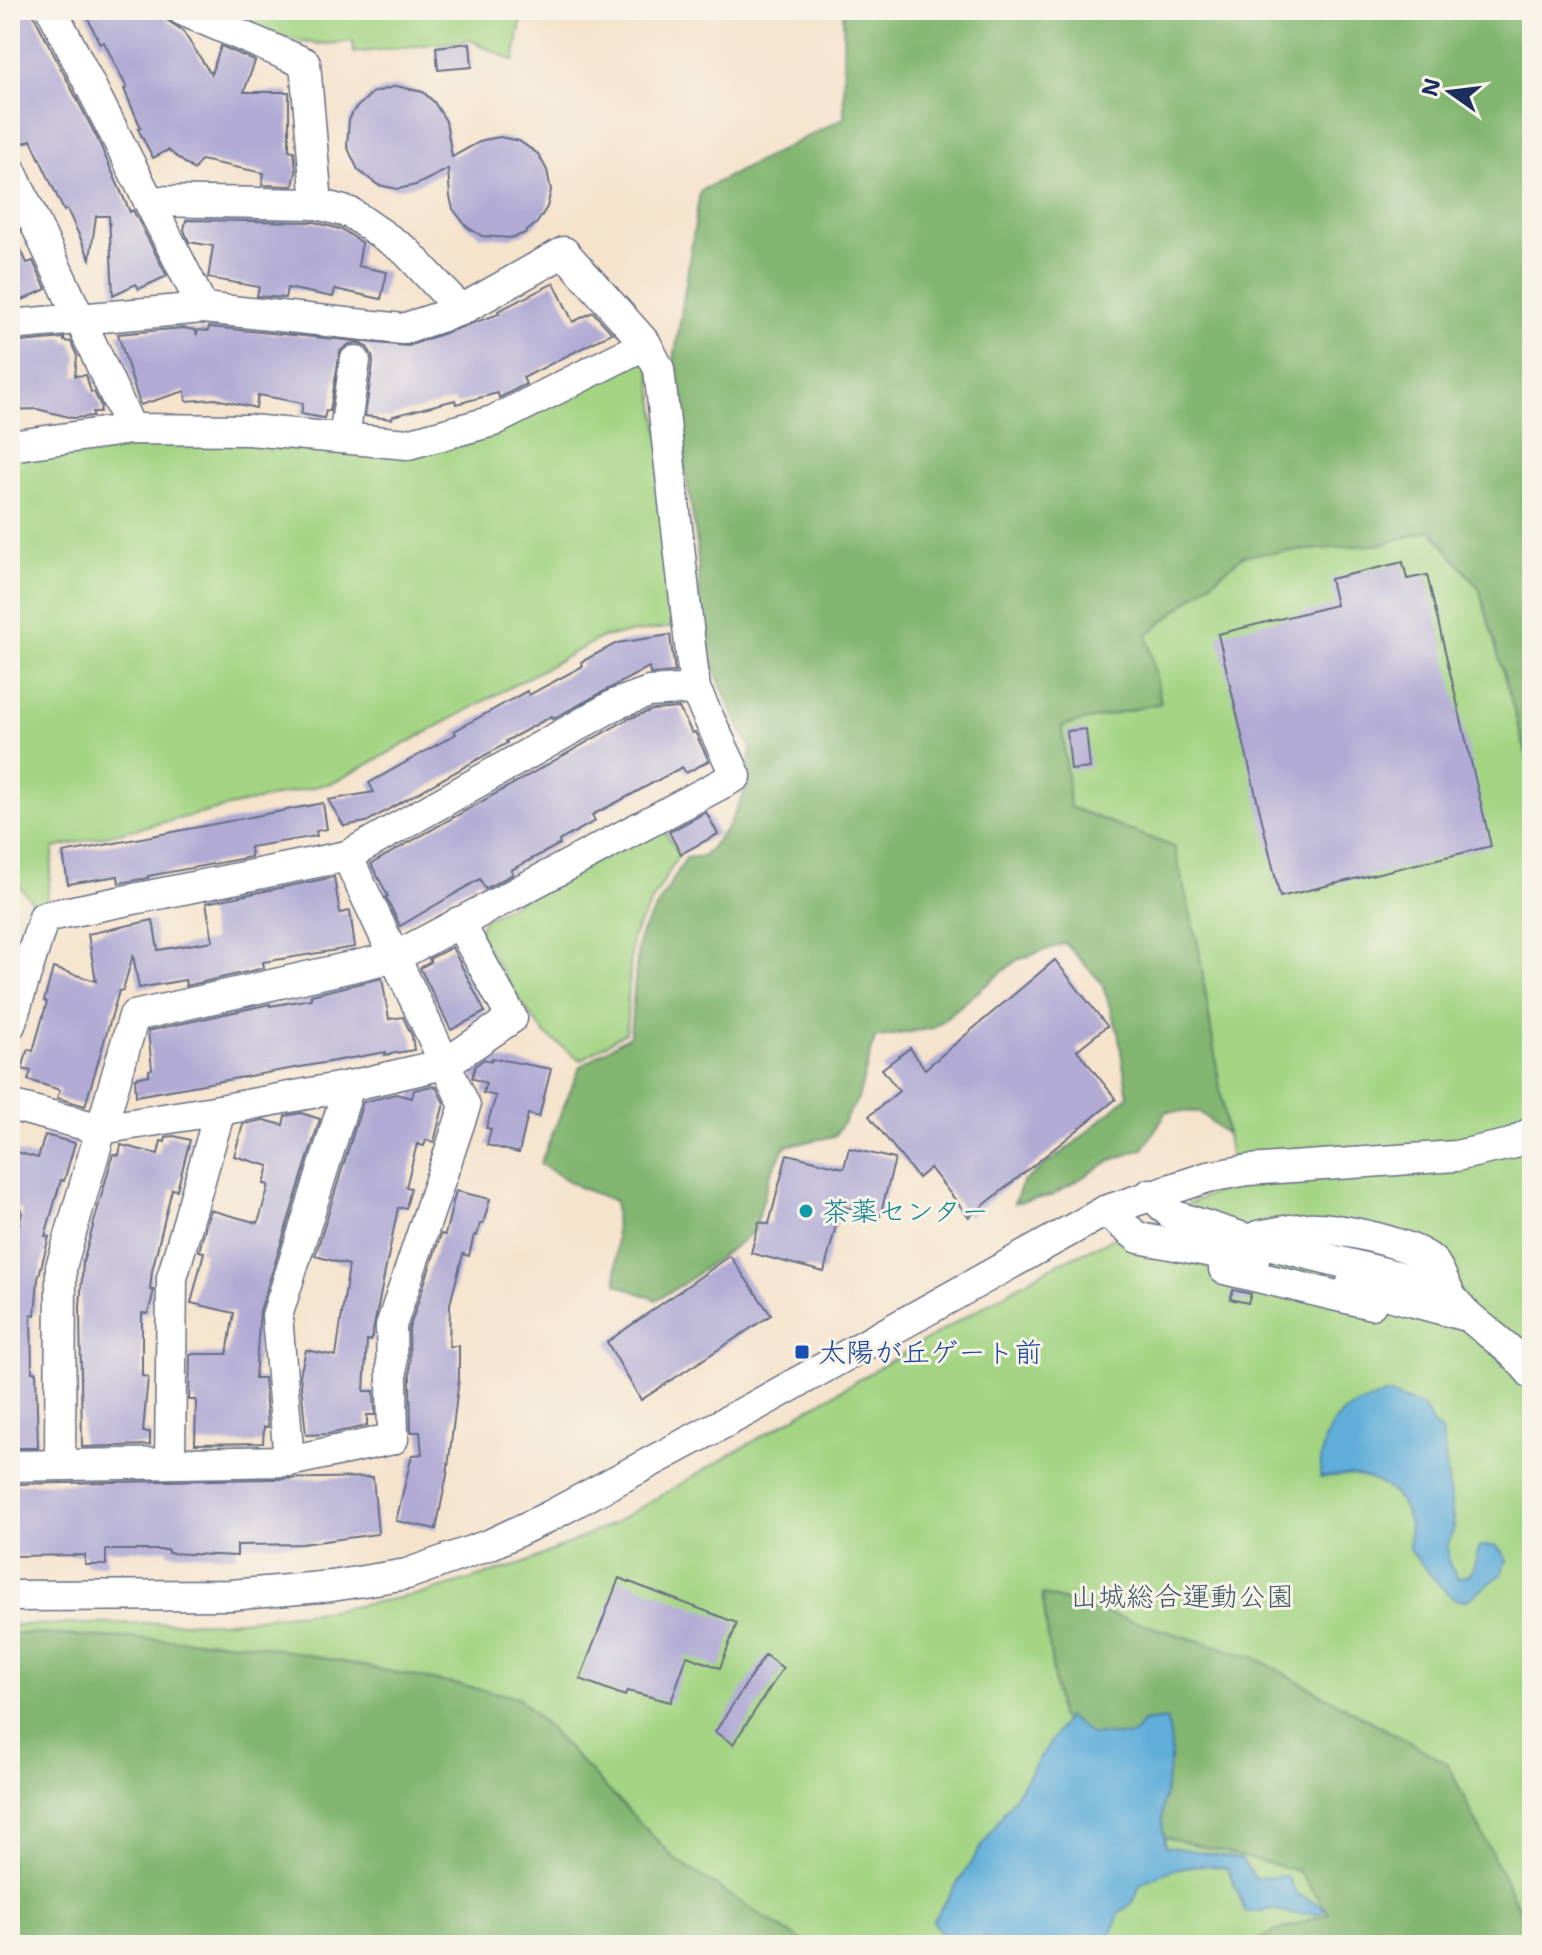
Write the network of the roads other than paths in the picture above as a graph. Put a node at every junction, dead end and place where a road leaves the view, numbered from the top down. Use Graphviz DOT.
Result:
graph roads {
  1 [pos="52,10"];
  2 [pos="182,10"];
  3 [pos="10,169"];
  4 [pos="149,201"];
  5 [pos="317,204"];
  6 [pos="203,308"];
  7 [pos="461,310"];
  8 [pos="81,317"];
  9 [pos="10,325"];
  10 [pos="357,341"];
  11 [pos="646,344"];
  12 [pos="131,429"];
  13 [pos="344,438"];
  14 [pos="10,446"];
  15 [pos="695,689"];
  16 [pos="347,856"];
  17 [pos="459,922"];
  18 [pos="395,957"];
  19 [pos="10,1025"];
  20 [pos="445,1064"];
  21 [pos="349,1086"];
  22 [pos="10,1105"];
  23 [pos="220,1110"];
  24 [pos="101,1129"];
  25 [pos="1532,1132"];
  26 [pos="1150,1194"];
  27 [pos="1105,1211"];
  28 [pos="1244,1238"];
  29 [pos="1445,1284"];
  30 [pos="1469,1316"];
  31 [pos="1532,1374"];
  32 [pos="289,1461"];
  33 [pos="170,1463"];
  34 [pos="60,1465"];
  35 [pos="10,1466"];
  36 [pos="10,1596"];
  1 -- 4 [label="street"];
  2 -- 5 [label="street"];
  3 -- 8 [label="street"];
  4 -- 5 [label="street"];
  4 -- 6 [label="street"];
  5 -- 7 [label="street"];
  6 -- 8 [label="street"];
  6 -- 10 [label="street"];
  7 -- 10 [label="street"];
  7 -- 11 [label="street"];
  8 -- 9 [label="street"];
  8 -- 12 [label="street"];
  10 -- 13 [label="street"];
  11 -- 13 [label="street"];
  11 -- 15 [label="street"];
  12 -- 13 [label="street"];
  12 -- 14 [label="street"];
  15 -- 16 [label="street"];
  15 -- 17 [label="street"];
  16 -- 18 [label="street"];
  16 -- 19 [label="street"];
  17 -- 18 [label="street"];
  17 -- 20 [label="street"];
  18 -- 20 [label="street"];
  18 -- 24 [label="street"];
  20 -- 21 [label="street"];
  20 -- 32 [label="street"];
  21 -- 23 [label="street"];
  21 -- 32 [label="street"];
  22 -- 24 [label="street"];
  23 -- 24 [label="street"];
  23 -- 33 [label="street"];
  24 -- 34 [label="street"];
  25 -- 26 [label="street"];
  26 -- 27 [label="street"];
  26 -- 28 [label="street"];
  27 -- 30 [label="street"];
  27 -- 36 [label="street"];
  28 -- 29 [label="street"];
  28 -- 29 [label="street"];
  29 -- 30 [label="street"];
  30 -- 31 [label="street"];
  32 -- 33 [label="street"];
  33 -- 34 [label="street"];
  34 -- 35 [label="street"];
}
